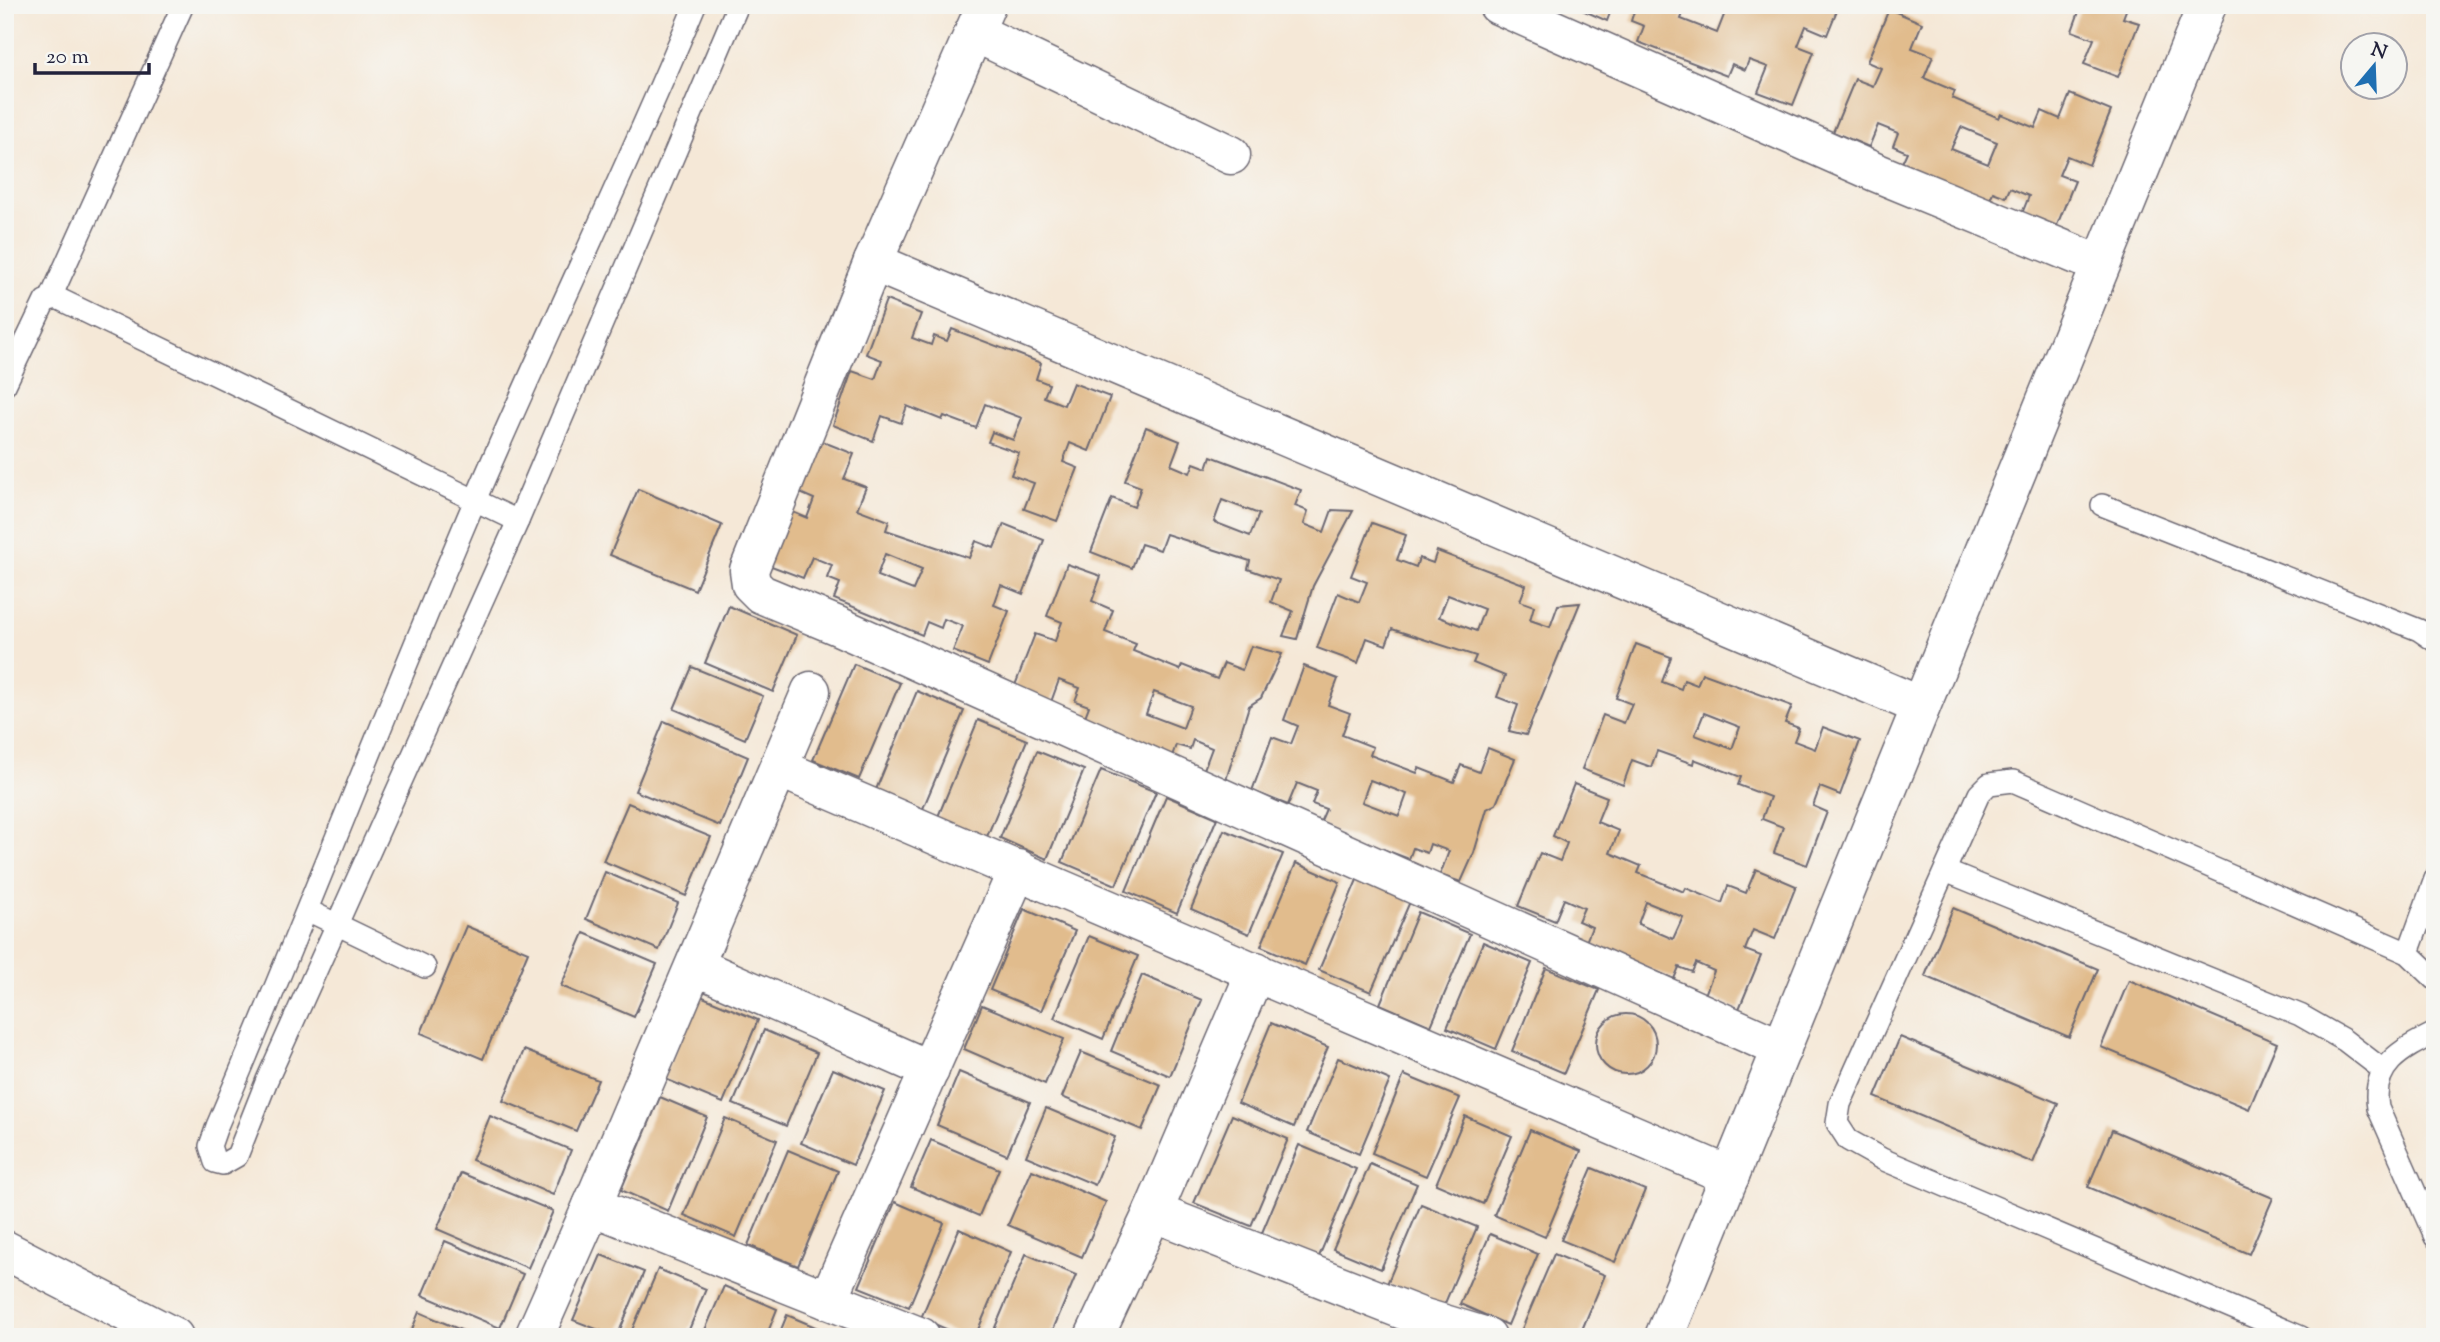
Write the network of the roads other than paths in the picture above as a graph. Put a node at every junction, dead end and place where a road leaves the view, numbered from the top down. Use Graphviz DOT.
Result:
graph roads {
  1 [pos="183,5"];
  2 [pos="695,5"];
  3 [pos="738,5"];
  4 [pos="1498,5"];
  5 [pos="2207,5"];
  6 [pos="980,19"];
  7 [pos="1231,155"];
  8 [pos="873,262"];
  9 [pos="2099,264"];
  10 [pos="51,297"];
  11 [pos="5,385"];
  12 [pos="475,501"];
  13 [pos="2102,505"];
  14 [pos="518,521"];
  15 [pos="2435,641"];
  16 [pos="811,691"];
  17 [pos="1921,706"];
  18 [pos="779,768"];
  19 [pos="1018,869"];
  20 [pos="1945,871"];
  21 [pos="2435,879"];
  22 [pos="309,911"];
  23 [pos="339,924"];
  24 [pos="2408,953"];
  25 [pos="695,966"];
  26 [pos="425,967"];
  27 [pos="1256,971"];
  28 [pos="2435,979"];
  29 [pos="2435,1033"];
  30 [pos="1782,1049"];
  31 [pos="930,1070"];
  32 [pos="2383,1070"];
  33 [pos="1730,1176"];
  34 [pos="592,1206"];
  35 [pos="1153,1212"];
  36 [pos="2435,1237"];
  37 [pos="5,1250"];
  38 [pos="828,1300"];
  39 [pos="152,1332"];
  40 [pos="534,1337"];
  41 [pos="920,1337"];
  42 [pos="1094,1337"];
  43 [pos="1487,1337"];
  44 [pos="1664,1337"];
  45 [pos="2301,1337"];
  1 -- 10 [label="lane"];
  2 -- 12 [label="lane"];
  3 -- 14 [label="lane"];
  4 -- 9 [label="street"];
  5 -- 9 [label="street"];
  6 -- 7 [label="street"];
  6 -- 8 [label="street"];
  8 -- 17 [label="street"];
  8 -- 30 [label="street"];
  9 -- 17 [label="street"];
  10 -- 11 [label="lane"];
  10 -- 12 [label="lane"];
  12 -- 14 [label="lane"];
  12 -- 22 [label="lane"];
  13 -- 15 [label="lane"];
  14 -- 23 [label="lane"];
  16 -- 18 [label="street"];
  17 -- 30 [label="street"];
  18 -- 19 [label="street"];
  18 -- 25 [label="street"];
  19 -- 27 [label="street"];
  19 -- 31 [label="street"];
  20 -- 24 [label="lane"];
  20 -- 32 [label="lane"];
  20 -- 45 [label="lane"];
  21 -- 24 [label="lane"];
  22 -- 23 [label="lane"];
  22 -- 23 [label="lane"];
  23 -- 26 [label="lane"];
  24 -- 28 [label="lane"];
  25 -- 31 [label="street"];
  25 -- 34 [label="street"];
  27 -- 33 [label="street"];
  27 -- 35 [label="street"];
  29 -- 32 [label="lane"];
  30 -- 33 [label="street"];
  31 -- 38 [label="street"];
  32 -- 36 [label="lane"];
  33 -- 44 [label="street"];
  34 -- 38 [label="street"];
  34 -- 40 [label="street"];
  35 -- 42 [label="street"];
  35 -- 43 [label="street"];
  37 -- 39 [label="street"];
  38 -- 41 [label="street"];
}
